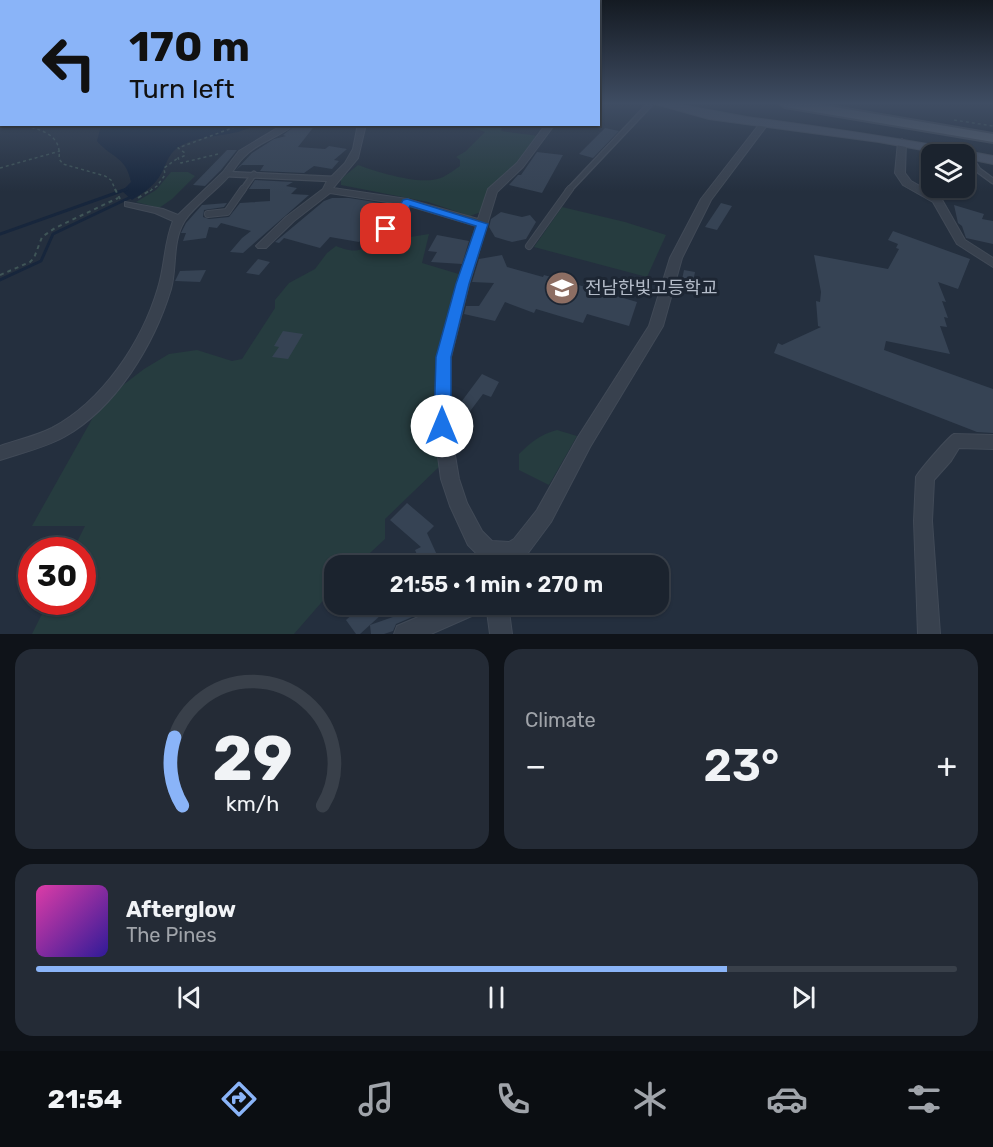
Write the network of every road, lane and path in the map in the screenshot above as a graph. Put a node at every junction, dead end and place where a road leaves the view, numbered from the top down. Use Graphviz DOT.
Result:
graph roads {
  1 [pos="48,133"];
  2 [pos="220,133"];
  3 [pos="276,133"];
  4 [pos="360,133"];
  5 [pos="544,133"];
  6 [pos="623,133"];
  7 [pos="757,133"];
  8 [pos="830,133"];
  9 [pos="971,133"];
  10 [pos="974,133"];
  11 [pos="993,136"];
  12 [pos="902,142"];
  13 [pos="921,145"];
  14 [pos="60,151"];
  15 [pos="218,154"];
  16 [pos="975,156"];
  17 [pos="178,158"];
  18 [pos="993,160"];
  19 [pos="975,165"];
  20 [pos="0,168"];
  21 [pos="226,174"];
  22 [pos="254,174"];
  23 [pos="165,175"];
  24 [pos="333,179"];
  25 [pos="993,181"];
  26 [pos="328,190"];
  27 [pos="124,201"];
  28 [pos="407,202"];
  29 [pos="208,214"];
  30 [pos="179,220"];
  31 [pos="482,224"];
  32 [pos="366,231"];
  33 [pos="262,246"];
  34 [pos="529,246"];
  35 [pos="993,263"];
  36 [pos="0,275"];
  37 [pos="993,442"];
  38 [pos="0,453"];
  39 [pos="493,555"];
  40 [pos="505,555"];
  41 [pos="450,615"];
  42 [pos="498,615"];
  43 [pos="405,634"];
  44 [pos="501,634"];
  45 [pos="929,634"];
  1 -- 14 [label="path"];
  2 -- 17 [label="path"];
  3 -- 21 [label="street"];
  4 -- 24 [label="street"];
  5 -- 31 [label="street"];
  6 -- 34 [label="lane"];
  7 -- 40 [label="street"];
  8 -- 12 [label="street"];
  9 -- 11 [label="main road"];
  10 -- 11 [label="main road"];
  12 -- 13 [label="street"];
  12 -- 35 [label="street"];
  14 -- 20 [label="path"];
  14 -- 27 [label="path"];
  15 -- 17 [label="path"];
  16 -- 18 [label="street"];
  17 -- 23 [label="path"];
  19 -- 25 [label="lane"];
  21 -- 22 [label="lane"];
  21 -- 30 [label="street"];
  22 -- 24 [label="lane"];
  22 -- 29 [label="lane"];
  23 -- 27 [label="path"];
  24 -- 26 [label="street"];
  26 -- 28 [label="street"];
  26 -- 33 [label="street"];
  27 -- 30 [label="street"];
  27 -- 36 [label="path"];
  28 -- 31 [label="street"];
  28 -- 32 [label="lane"];
  30 -- 38 [label="street"];
  31 -- 39 [label="street"];
  37 -- 45 [label="street"];
  41 -- 43 [label="street"];
  42 -- 44 [label="street"];
}
